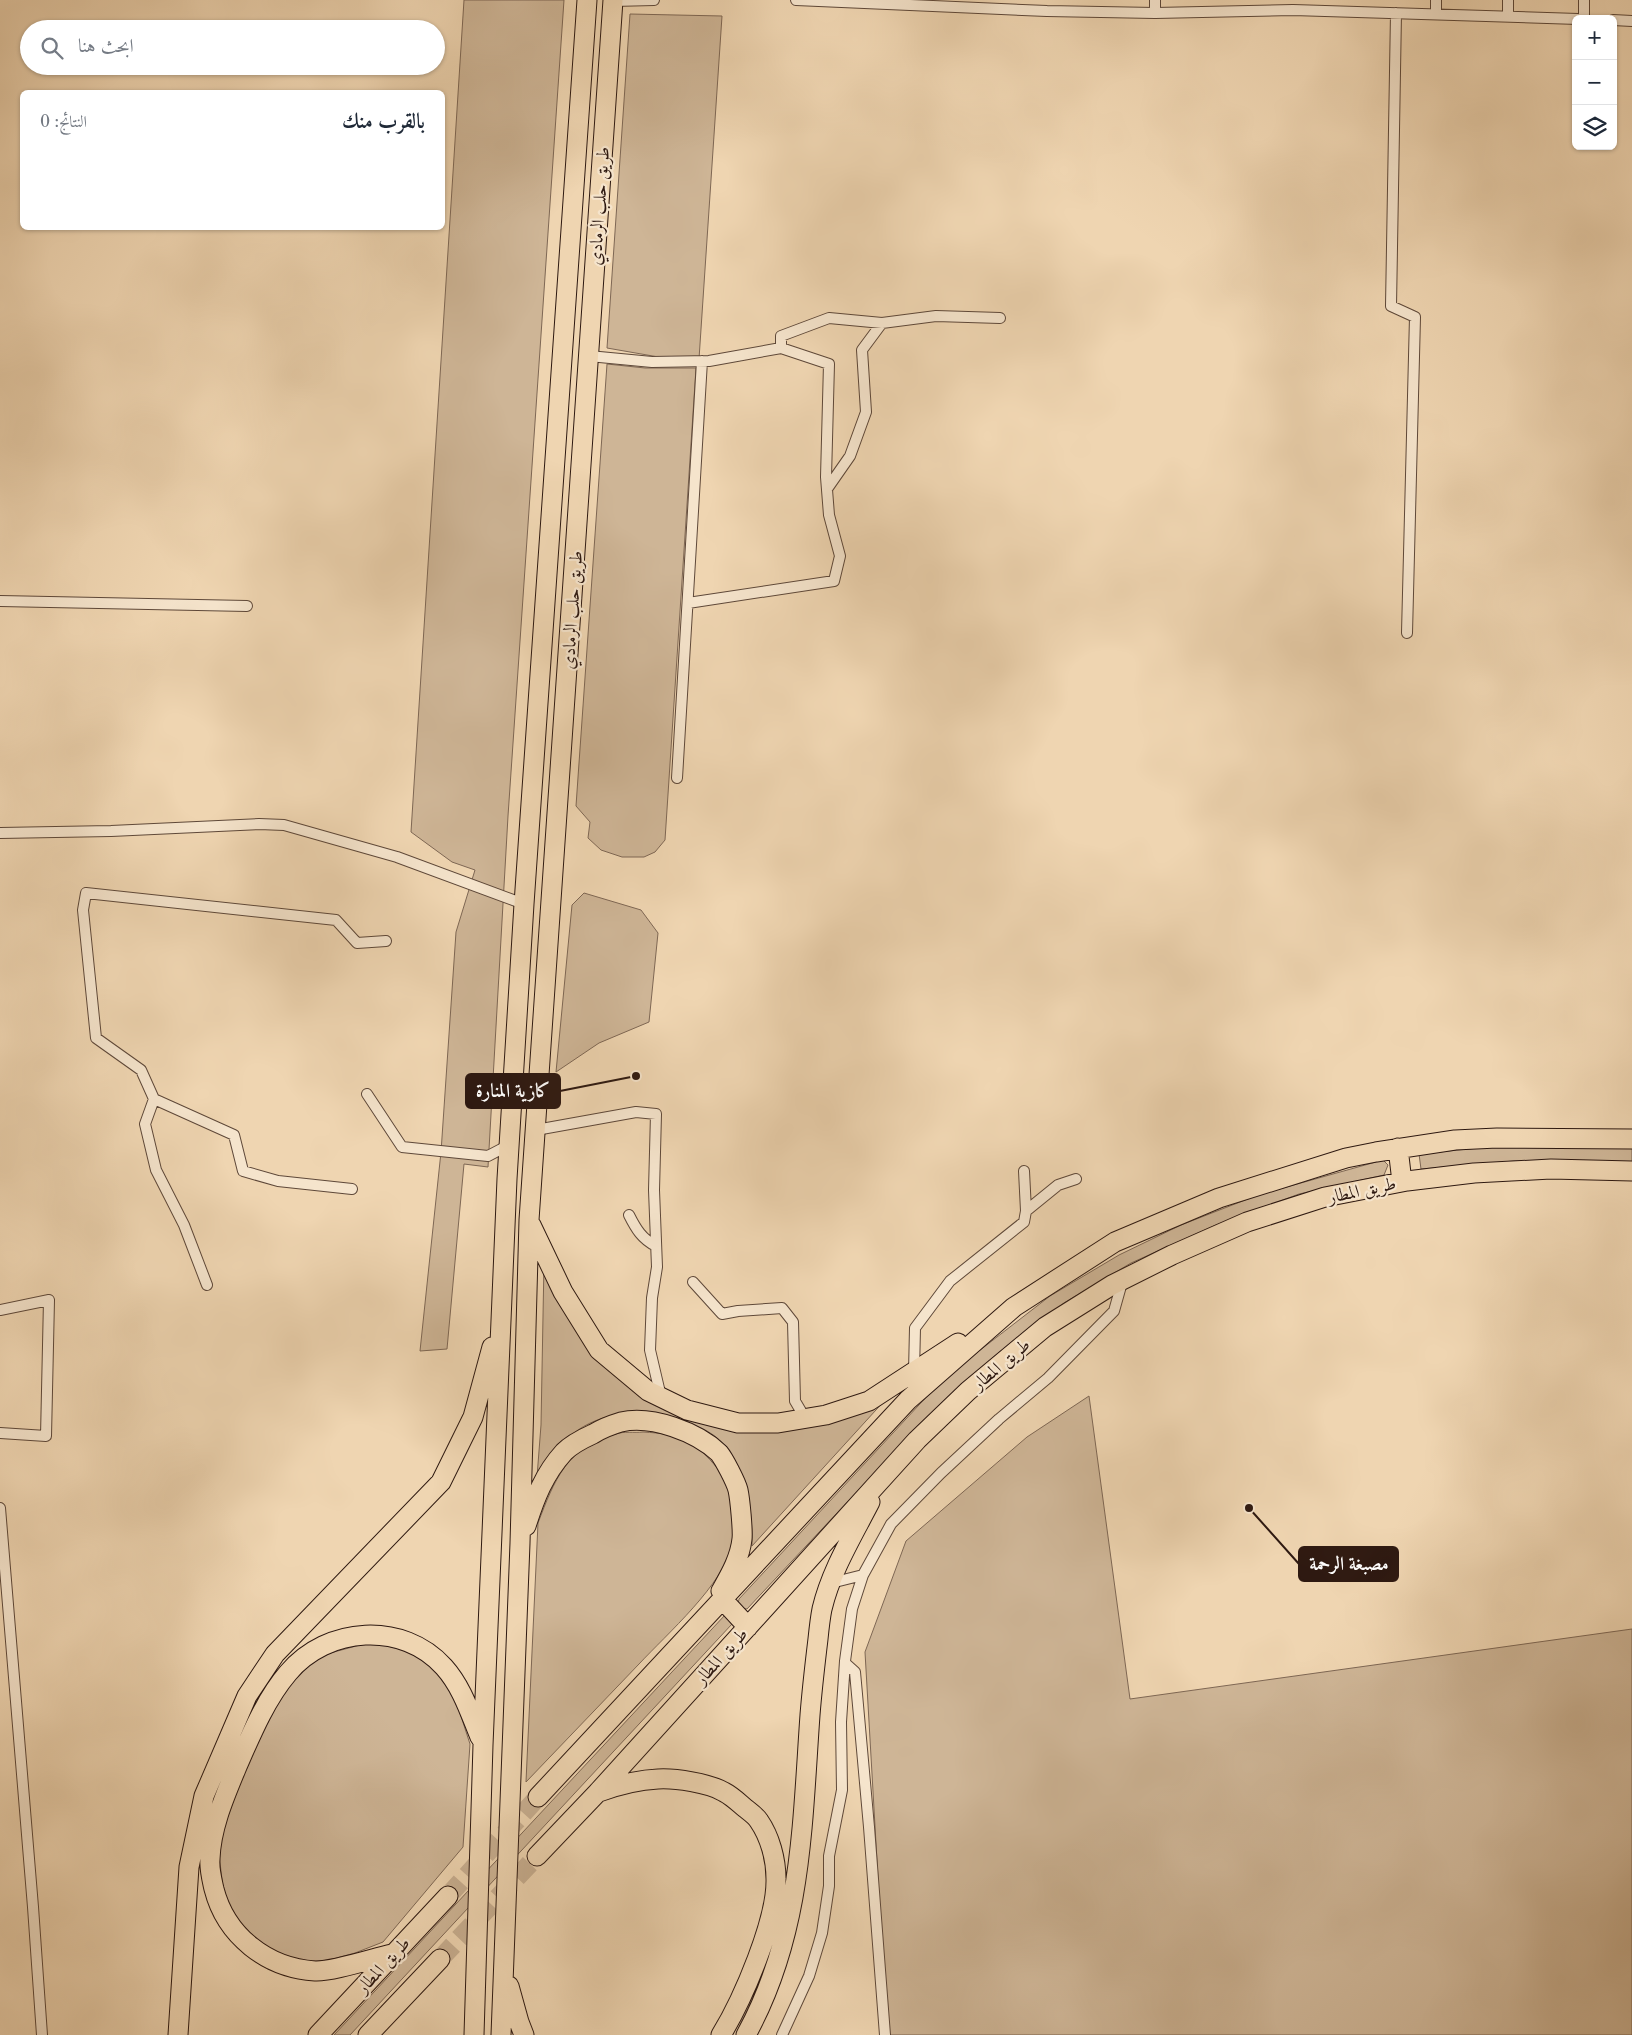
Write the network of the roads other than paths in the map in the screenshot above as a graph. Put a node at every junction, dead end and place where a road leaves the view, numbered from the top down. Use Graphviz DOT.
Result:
graph roads {
  1 [pos="587,0"];
  2 [pos="654,0"];
  3 [pos="796,0"];
  4 [pos="1079,0"];
  5 [pos="1155,0"];
  6 [pos="1359,0"];
  7 [pos="1436,0"];
  8 [pos="1508,0"];
  9 [pos="1584,0"];
  10 [pos="613,1"];
  11 [pos="964,4"];
  12 [pos="1232,5"];
  13 [pos="1293,5"];
  14 [pos="1079,12"];
  15 [pos="1359,12"];
  16 [pos="1155,13"];
  17 [pos="1396,13"];
  18 [pos="1436,14"];
  19 [pos="1584,15"];
  20 [pos="1508,17"];
  21 [pos="1572,19"];
  22 [pos="1617,20"];
  23 [pos="1632,20"];
  24 [pos="1000,318"];
  25 [pos="882,323"];
  26 [pos="781,348"];
  27 [pos="589,356"];
  28 [pos="702,361"];
  29 [pos="827,490"];
  30 [pos="0,601"];
  31 [pos="688,603"];
  32 [pos="247,606"];
  33 [pos="1408,633"];
  34 [pos="677,778"];
  35 [pos="0,833"];
  36 [pos="523,911"];
  37 [pos="386,941"];
  38 [pos="367,1094"];
  39 [pos="154,1099"];
  40 [pos="536,1130"];
  41 [pos="1632,1139"];
  42 [pos="509,1145"];
  43 [pos="1398,1148"];
  44 [pos="1632,1171"];
  45 [pos="1024,1172"];
  46 [pos="507,1179"];
  47 [pos="1076,1179"];
  48 [pos="1402,1182"];
  49 [pos="352,1189"];
  50 [pos="1026,1211"];
  51 [pos="629,1215"];
  52 [pos="529,1220"];
  53 [pos="656,1246"];
  54 [pos="1123,1279"];
  55 [pos="693,1282"];
  56 [pos="207,1285"];
  57 [pos="1014,1307"];
  58 [pos="0,1310"];
  59 [pos="914,1372"];
  60 [pos="661,1397"];
  61 [pos="805,1418"];
  62 [pos="0,1433"];
  63 [pos="884,1477"];
  64 [pos="0,1508"];
  65 [pos="520,1543"];
  66 [pos="863,1575"];
  67 [pos="831,1583"];
  68 [pos="723,1600"];
  69 [pos="705,1620"];
  70 [pos="748,1627"];
  71 [pos="845,1663"];
  72 [pos="483,1745"];
  73 [pos="598,1792"];
  74 [pos="538,1797"];
  75 [pos="537,1856"];
  76 [pos="448,1896"];
  77 [pos="392,1954"];
  78 [pos="440,1959"];
  79 [pos="504,1969"];
  80 [pos="42,2035"];
  81 [pos="178,2035"];
  82 [pos="318,2035"];
  83 [pos="368,2035"];
  84 [pos="474,2035"];
  85 [pos="501,2035"];
  86 [pos="524,2035"];
  87 [pos="721,2035"];
  88 [pos="746,2035"];
  89 [pos="782,2035"];
  90 [pos="885,2035"];
  1 -- 36 [label="highway, طريق حلب الرمادي"];
  2 -- 10 [label="street"];
  3 -- 11 [label="street"];
  4 -- 14 [label="street"];
  5 -- 16 [label="street"];
  6 -- 15 [label="street"];
  7 -- 18 [label="street"];
  8 -- 20 [label="street"];
  9 -- 19 [label="street"];
  10 -- 27 [label="highway, طريق حلب الرمادي"];
  11 -- 14 [label="street"];
  12 -- 13 [label="street"];
  12 -- 16 [label="street"];
  13 -- 15 [label="street"];
  14 -- 16 [label="street"];
  15 -- 17 [label="street"];
  17 -- 18 [label="street"];
  17 -- 33 [label="street"];
  18 -- 20 [label="street"];
  20 -- 21 [label="street"];
  22 -- 23 [label="street"];
  24 -- 25 [label="street"];
  25 -- 26 [label="street"];
  25 -- 29 [label="street"];
  26 -- 28 [label="street"];
  26 -- 29 [label="street"];
  27 -- 28 [label="street"];
  27 -- 40 [label="highway, طريق حلب الرمادي"];
  28 -- 31 [label="street"];
  29 -- 31 [label="street"];
  30 -- 32 [label="street"];
  31 -- 34 [label="street"];
  35 -- 36 [label="street"];
  36 -- 42 [label="highway, طريق حلب الرمادي"];
  37 -- 39 [label="street"];
  38 -- 42 [label="street"];
  39 -- 49 [label="street"];
  39 -- 56 [label="street"];
  40 -- 52 [label="highway, طريق حلب الرمادي"];
  40 -- 53 [label="street"];
  41 -- 43 [label="highway, طريق المطار"];
  42 -- 46 [label="highway, طريق حلب الرمادي"];
  43 -- 48 [label="highway"];
  43 -- 57 [label="highway, طريق المطار"];
  44 -- 48 [label="highway, طريق المطار"];
  45 -- 50 [label="street"];
  46 -- 72 [label="highway"];
  46 -- 81 [label="highway"];
  47 -- 50 [label="street"];
  48 -- 54 [label="highway, طريق المطار"];
  50 -- 59 [label="street"];
  51 -- 53 [label="street"];
  52 -- 60 [label="highway"];
  52 -- 65 [label="highway, طريق حلب الرمادي"];
  53 -- 60 [label="street"];
  54 -- 63 [label="highway, طريق المطار"];
  54 -- 66 [label="street"];
  55 -- 61 [label="street"];
  57 -- 59 [label="highway"];
  57 -- 68 [label="highway, طريق المطار"];
  58 -- 62 [label="street"];
  59 -- 61 [label="highway"];
  60 -- 61 [label="highway"];
  63 -- 67 [label="highway"];
  63 -- 70 [label="highway, طريق المطار"];
  64 -- 80 [label="street"];
  65 -- 69 [label="highway"];
  65 -- 79 [label="highway, طريق حلب الرمادي"];
  66 -- 67 [label="street"];
  66 -- 71 [label="street"];
  67 -- 88 [label="highway"];
  68 -- 69 [label="highway, طريق المطار"];
  68 -- 70 [label="highway"];
  69 -- 74 [label="highway, طريق المطار"];
  70 -- 73 [label="highway, طريق المطار"];
  71 -- 89 [label="street"];
  71 -- 90 [label="street"];
  72 -- 77 [label="highway"];
  72 -- 84 [label="highway"];
  73 -- 75 [label="highway, طريق المطار"];
  73 -- 87 [label="highway"];
  76 -- 77 [label="highway, طريق المطار"];
  77 -- 82 [label="highway, طريق المطار"];
  78 -- 83 [label="highway, طريق المطار"];
  79 -- 85 [label="highway, طريق حلب الرمادي"];
  79 -- 86 [label="highway"];
}
